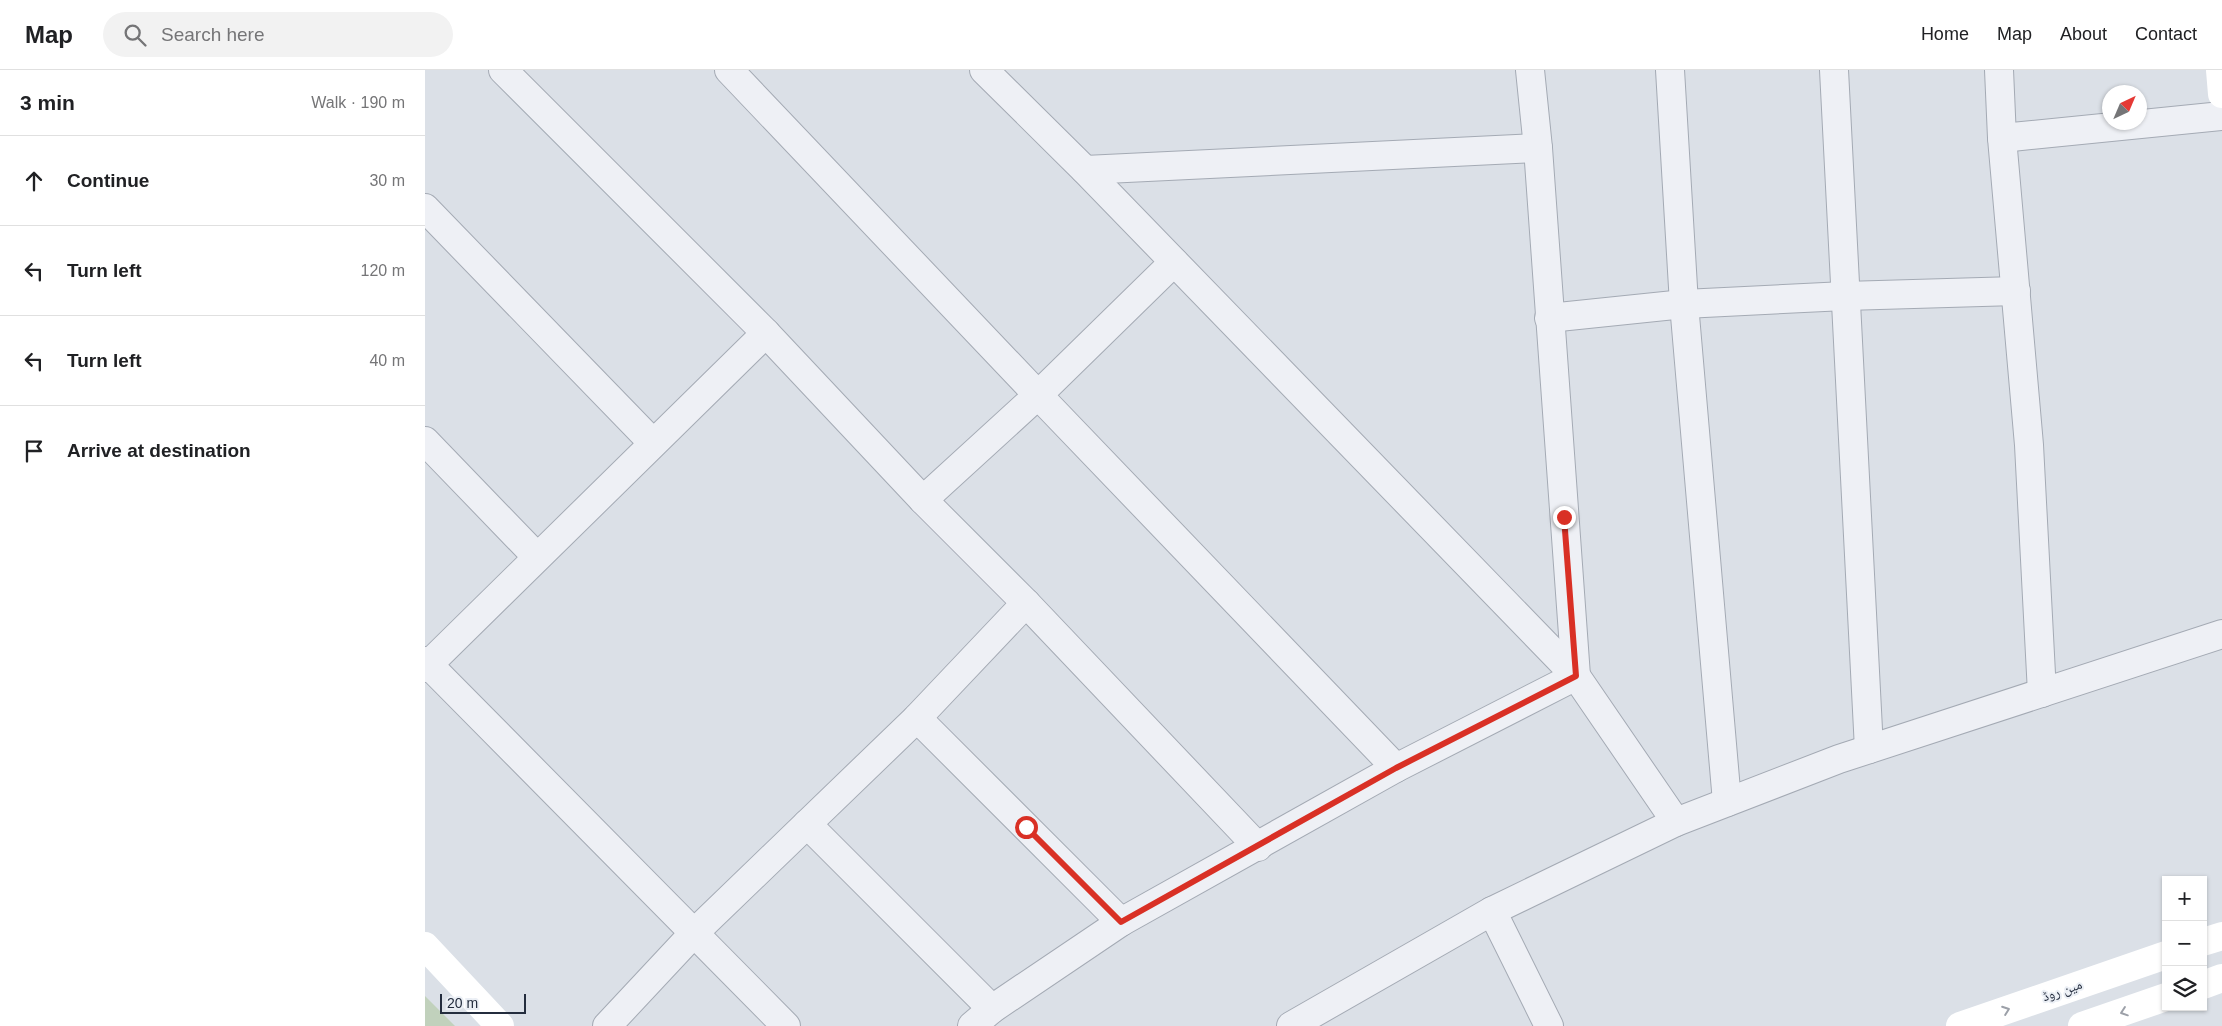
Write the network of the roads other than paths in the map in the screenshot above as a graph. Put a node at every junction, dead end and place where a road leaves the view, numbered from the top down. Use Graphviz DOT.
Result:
graph roads {
  1 [pos="503,70"];
  2 [pos="729,70"];
  3 [pos="984,70"];
  4 [pos="1530,70"];
  5 [pos="1670,70"];
  6 [pos="1834,70"];
  7 [pos="1999,70"];
  8 [pos="2220,70"];
  9 [pos="2222,94"];
  10 [pos="2222,116"];
  11 [pos="2002,138"];
  12 [pos="1538,148"];
  13 [pos="1085,170"];
  14 [pos="425,208"];
  15 [pos="1175,262"];
  16 [pos="2015,291"];
  17 [pos="1845,296"];
  18 [pos="1684,304"];
  19 [pos="1549,318"];
  20 [pos="766,333"];
  21 [pos="1038,395"];
  22 [pos="425,441"];
  23 [pos="653,443"];
  24 [pos="923,500"];
  25 [pos="537,558"];
  26 [pos="1025,603"];
  27 [pos="2222,634"];
  28 [pos="426,664"];
  29 [pos="1576,676"];
  30 [pos="2043,693"];
  31 [pos="917,718"];
  32 [pos="1869,749"];
  33 [pos="1396,768"];
  34 [pos="1727,802"];
  35 [pos="1676,822"];
  36 [pos="807,824"];
  37 [pos="1258,847"];
  38 [pos="1493,912"];
  39 [pos="1121,922"];
  40 [pos="693,934"];
  41 [pos="2222,936"];
  42 [pos="2207,941"];
  43 [pos="425,946"];
  44 [pos="2162,956"];
  45 [pos="2222,978"];
  46 [pos="2207,984"];
  47 [pos="2162,998"];
  48 [pos="993,1009"];
  49 [pos="500,1026"];
  50 [pos="607,1026"];
  51 [pos="786,1026"];
  52 [pos="972,1026"];
  53 [pos="1291,1026"];
  54 [pos="1549,1026"];
  55 [pos="1960,1026"];
  56 [pos="2082,1026"];
  1 -- 20 [label="street"];
  2 -- 21 [label="street"];
  3 -- 13 [label="street"];
  4 -- 12 [label="street"];
  5 -- 18 [label="street"];
  6 -- 17 [label="street"];
  7 -- 11 [label="street"];
  8 -- 9 [label="main road"];
  10 -- 11 [label="street"];
  11 -- 16 [label="street"];
  12 -- 13 [label="street"];
  12 -- 19 [label="street"];
  13 -- 15 [label="street"];
  14 -- 23 [label="street"];
  15 -- 21 [label="street"];
  15 -- 29 [label="street"];
  16 -- 17 [label="street"];
  16 -- 30 [label="street"];
  17 -- 18 [label="street"];
  17 -- 32 [label="street"];
  18 -- 19 [label="street"];
  18 -- 34 [label="street"];
  19 -- 29 [label="street"];
  20 -- 23 [label="street"];
  20 -- 24 [label="street"];
  21 -- 24 [label="street"];
  21 -- 33 [label="street"];
  22 -- 25 [label="street"];
  23 -- 25 [label="street"];
  24 -- 26 [label="street"];
  25 -- 28 [label="street"];
  26 -- 31 [label="street"];
  26 -- 37 [label="street"];
  27 -- 30 [label="street"];
  28 -- 40 [label="street"];
  29 -- 33 [label="street"];
  29 -- 35 [label="street"];
  30 -- 32 [label="street"];
  31 -- 36 [label="street"];
  31 -- 39 [label="street"];
  32 -- 34 [label="street"];
  33 -- 37 [label="street"];
  34 -- 35 [label="street"];
  35 -- 38 [label="street"];
  36 -- 40 [label="street"];
  36 -- 48 [label="street"];
  37 -- 39 [label="street"];
  38 -- 53 [label="street"];
  38 -- 54 [label="street"];
  39 -- 48 [label="street"];
  40 -- 50 [label="street"];
  40 -- 51 [label="street"];
  41 -- 42 [label="main road"];
  43 -- 49 [label="main road"];
  55 -- 44 [label="main road, مین روڈ, one-way"];
  45 -- 46 [label="main road"];
  47 -- 56 [label="main road, one-way"];
  48 -- 52 [label="street"];
}
